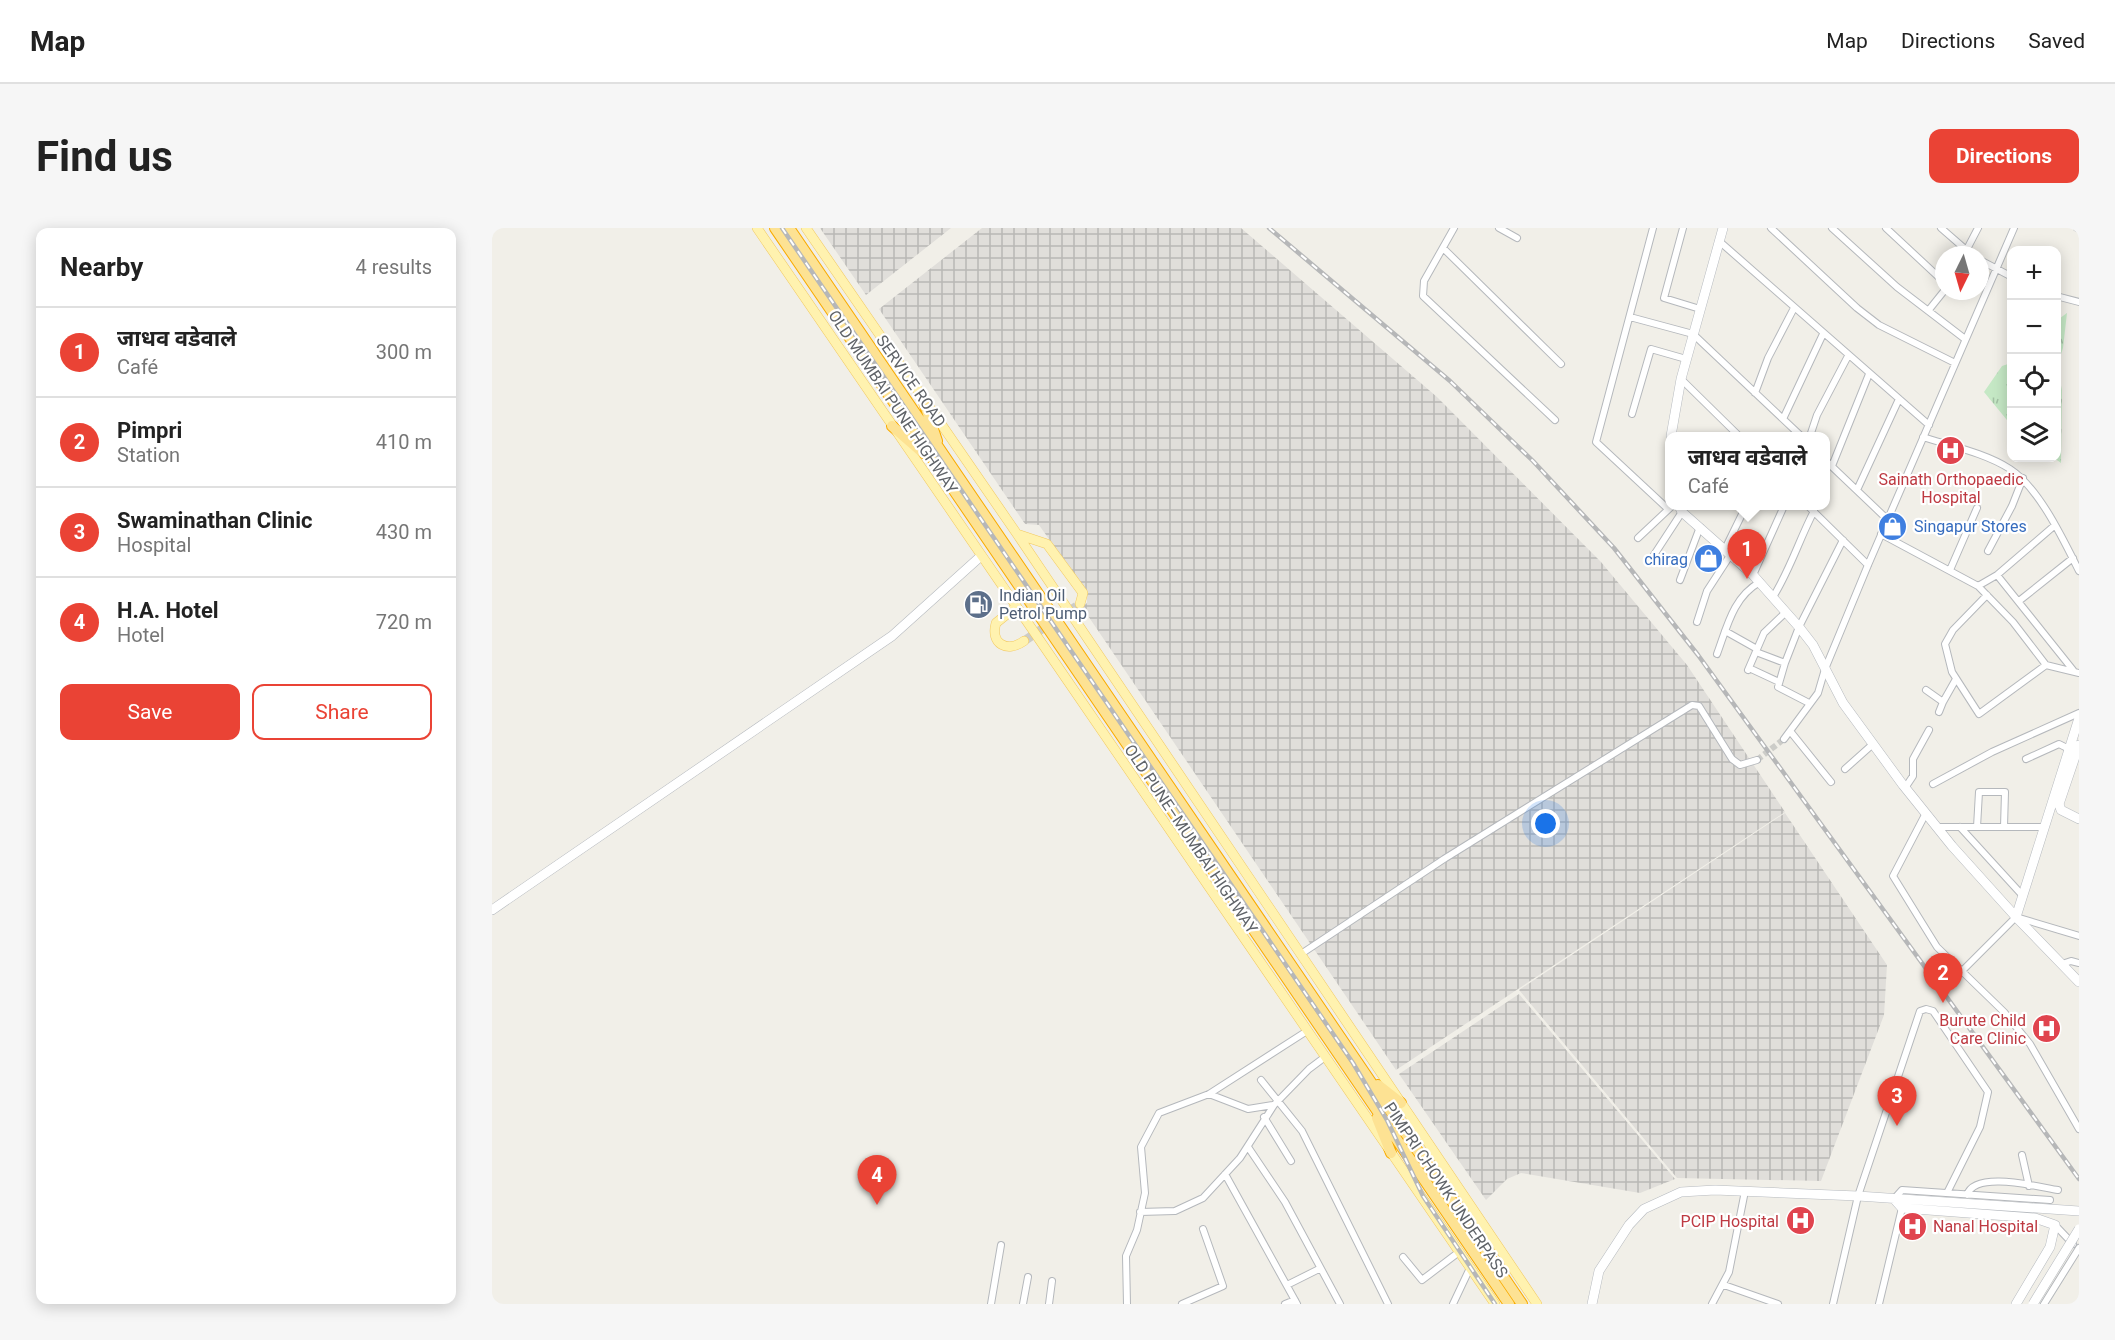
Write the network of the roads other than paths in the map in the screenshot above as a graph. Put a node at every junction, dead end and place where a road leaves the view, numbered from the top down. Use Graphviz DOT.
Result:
graph roads {
  1 [pos="757,228"];
  2 [pos="775,228"];
  3 [pos="789,228"];
  4 [pos="806,228"];
  5 [pos="1454,228"];
  6 [pos="1499,228"];
  7 [pos="1653,228"];
  8 [pos="1683,228"];
  9 [pos="1723,228"];
  10 [pos="1771,228"];
  11 [pos="1832,228"];
  12 [pos="1886,228"];
  13 [pos="1941,228"];
  14 [pos="1978,228"];
  15 [pos="2014,228"];
  16 [pos="1517,238"];
  17 [pos="1719,241"];
  18 [pos="1961,246"];
  19 [pos="1972,246"];
  20 [pos="1444,249"];
  21 [pos="1989,265"];
  22 [pos="1996,269"];
  23 [pos="1935,273"];
  24 [pos="2007,274"];
  25 [pos="2061,297"];
  26 [pos="1937,300"];
  27 [pos="2079,302"];
  28 [pos="1794,308"];
  29 [pos="1700,309"];
  30 [pos="1928,311"];
  31 [pos="1630,317"];
  32 [pos="1693,334"];
  33 [pos="1823,334"];
  34 [pos="1965,339"];
  35 [pos="1848,356"];
  36 [pos="1686,359"];
  37 [pos="1955,363"];
  38 [pos="1561,364"];
  39 [pos="1869,374"];
  40 [pos="1681,379"];
  41 [pos="1755,393"];
  42 [pos="923,399"];
  43 [pos="1899,399"];
  44 [pos="1632,414"];
  45 [pos="1783,419"];
  46 [pos="1555,420"];
  47 [pos="1929,425"];
  48 [pos="892,426"];
  49 [pos="1672,432"];
  50 [pos="1734,432"];
  51 [pos="1797,432"];
  52 [pos="1811,432"];
  53 [pos="1923,437"];
  54 [pos="937,457"];
  55 [pos="1832,466"];
  56 [pos="2023,478"];
  57 [pos="1857,490"];
  58 [pos="1665,503"];
  59 [pos="1977,508"];
  60 [pos="1667,510"];
  61 [pos="1679,510"];
  62 [pos="1681,510"];
  63 [pos="1744,510"];
  64 [pos="1782,510"];
  65 [pos="1814,511"];
  66 [pos="1888,520"];
  67 [pos="2054,526"];
  68 [pos="1700,527"];
  69 [pos="1017,534"];
  70 [pos="1881,534"];
  71 [pos="1638,538"];
  72 [pos="1843,540"];
  73 [pos="1728,551"];
  74 [pos="1988,551"];
  75 [pos="981,556"];
  76 [pos="1652,558"];
  77 [pos="2073,558"];
  78 [pos="1868,565"];
  79 [pos="1950,570"];
  80 [pos="1022,571"];
  81 [pos="2079,571"];
  82 [pos="1996,575"];
  83 [pos="1011,577"];
  84 [pos="1757,578"];
  85 [pos="1680,580"];
  86 [pos="1977,586"];
  87 [pos="1987,595"];
  88 [pos="1773,597"];
  89 [pos="2019,601"];
  90 [pos="1080,604"];
  91 [pos="1016,608"];
  92 [pos="1786,612"];
  93 [pos="1697,622"];
  94 [pos="1799,627"];
  95 [pos="1725,631"];
  96 [pos="1024,640"];
  97 [pos="1757,650"];
  98 [pos="1717,654"];
  99 [pos="1785,663"];
  100 [pos="2046,665"];
  101 [pos="1825,669"];
  102 [pos="2076,672"];
  103 [pos="1956,679"];
  104 [pos="1779,682"];
  105 [pos="1926,690"];
  106 [pos="1943,702"];
  107 [pos="1809,703"];
  108 [pos="1939,712"];
  109 [pos="2079,712"];
  110 [pos="2079,718"];
  111 [pos="1929,730"];
  112 [pos="1790,731"];
  113 [pos="1784,739"];
  114 [pos="1873,744"];
  115 [pos="2079,745"];
  116 [pos="2069,749"];
  117 [pos="2026,759"];
  118 [pos="1757,760"];
  119 [pos="1845,769"];
  120 [pos="1831,782"];
  121 [pos="1933,784"];
  122 [pos="1905,788"];
  123 [pos="1926,813"];
  124 [pos="2076,818"];
  125 [pos="2043,826"];
  126 [pos="1936,827"];
  127 [pos="1960,827"];
  128 [pos="1977,827"];
  129 [pos="2004,827"];
  130 [pos="2023,896"];
  131 [pos="492,910"];
  132 [pos="2016,917"];
  133 [pos="2079,936"];
  134 [pos="1301,954"];
  135 [pos="2079,963"];
  136 [pos="2062,964"];
  137 [pos="1961,972"];
  138 [pos="2077,979"];
  139 [pos="1307,1031"];
  140 [pos="1325,1057"];
  141 [pos="1369,1077"];
  142 [pos="1261,1080"];
  143 [pos="1209,1094"];
  144 [pos="1370,1101"];
  145 [pos="1276,1102"];
  146 [pos="1401,1103"];
  147 [pos="1264,1117"];
  148 [pos="2079,1129"];
  149 [pos="1248,1148"];
  150 [pos="1391,1153"];
  151 [pos="2022,1155"];
  152 [pos="1291,1161"];
  153 [pos="1226,1173"];
  154 [pos="2029,1186"];
  155 [pos="2058,1190"];
  156 [pos="1745,1191"];
  157 [pos="1947,1193"];
  158 [pos="1967,1195"];
  159 [pos="1858,1196"];
  160 [pos="1894,1199"];
  161 [pos="2050,1200"];
  162 [pos="1902,1208"];
  163 [pos="2079,1211"];
  164 [pos="1140,1212"];
  165 [pos="2055,1225"];
  166 [pos="1203,1229"];
  167 [pos="2079,1229"];
  168 [pos="1001,1245"];
  169 [pos="2078,1248"];
  170 [pos="1459,1252"];
  171 [pos="1403,1257"];
  172 [pos="1470,1268"];
  173 [pos="1319,1269"];
  174 [pos="1028,1277"];
  175 [pos="1052,1281"];
  176 [pos="1287,1285"];
  177 [pos="1724,1285"];
  178 [pos="1296,1302"];
  179 [pos="992,1304"];
  180 [pos="1023,1304"];
  181 [pos="1049,1304"];
  182 [pos="1127,1304"];
  183 [pos="1182,1304"];
  184 [pos="1285,1304"];
  185 [pos="1340,1304"];
  186 [pos="1388,1304"];
  187 [pos="1453,1304"];
  188 [pos="1495,1304"];
  189 [pos="1509,1304"];
  190 [pos="1522,1304"];
  191 [pos="1537,1304"];
  192 [pos="1592,1304"];
  193 [pos="1712,1304"];
  194 [pos="1778,1304"];
  195 [pos="1833,1304"];
  196 [pos="1879,1304"];
  197 [pos="2016,1304"];
  198 [pos="2033,1304"];
  199 [pos="2044,1304"];
  1 -- 48 [label="main road"];
  2 -- 54 [label="highway, OLD MUMBAI PUNE HIGHWAY"];
  3 -- 54 [label="highway, OLD MUMBAI PUNE HIGHWAY"];
  4 -- 42 [label="main road, SERVICE ROAD"];
  5 -- 20 [label="street"];
  6 -- 16 [label="street"];
  7 -- 31 [label="street"];
  8 -- 29 [label="street"];
  9 -- 17 [label="street"];
  10 -- 37 [label="street"];
  11 -- 30 [label="street"];
  12 -- 23 [label="street"];
  13 -- 18 [label="street"];
  14 -- 19 [label="street"];
  15 -- 22 [label="street"];
  17 -- 28 [label="street"];
  17 -- 29 [label="street"];
  20 -- 38 [label="street"];
  20 -- 46 [label="street"];
  21 -- 22 [label="street"];
  22 -- 24 [label="street"];
  22 -- 34 [label="street"];
  25 -- 27 [label="street"];
  26 -- 30 [label="street"];
  28 -- 33 [label="street"];
  28 -- 41 [label="street"];
  29 -- 32 [label="street"];
  30 -- 34 [label="street"];
  31 -- 32 [label="street"];
  31 -- 58 [label="street"];
  32 -- 36 [label="street"];
  32 -- 41 [label="street"];
  33 -- 35 [label="street"];
  33 -- 45 [label="street"];
  34 -- 37 [label="street"];
  35 -- 39 [label="street"];
  35 -- 52 [label="street"];
  36 -- 40 [label="street"];
  36 -- 44 [label="street"];
  37 -- 47 [label="street"];
  39 -- 43 [label="street"];
  39 -- 55 [label="street"];
  40 -- 49 [label="street"];
  40 -- 50 [label="street"];
  41 -- 45 [label="street"];
  42 -- 54 [label="highway"];
  42 -- 69 [label="main road, SERVICE ROAD"];
  43 -- 47 [label="street"];
  43 -- 57 [label="street"];
  45 -- 51 [label="street"];
  47 -- 53 [label="street"];
  48 -- 54 [label="highway"];
  48 -- 75 [label="main road"];
  53 -- 56 [label="street"];
  53 -- 66 [label="street"];
  54 -- 80 [label="highway, OLD MUMBAI PUNE HIGHWAY"];
  54 -- 83 [label="highway, OLD MUMBAI PUNE HIGHWAY"];
  55 -- 57 [label="street"];
  56 -- 67 [label="street"];
  56 -- 74 [label="street"];
  57 -- 66 [label="street"];
  59 -- 79 [label="street"];
  60 -- 71 [label="street"];
  61 -- 76 [label="street"];
  62 -- 68 [label="street"];
  63 -- 73 [label="street"];
  64 -- 84 [label="street"];
  65 -- 72 [label="street"];
  65 -- 88 [label="street"];
  66 -- 70 [label="street"];
  67 -- 77 [label="street"];
  67 -- 82 [label="street"];
  68 -- 73 [label="street"];
  68 -- 85 [label="street"];
  69 -- 90 [label="main road"];
  69 -- 134 [label="main road, SERVICE ROAD"];
  70 -- 78 [label="street"];
  70 -- 79 [label="street"];
  72 -- 78 [label="street"];
  72 -- 94 [label="street"];
  73 -- 84 [label="street"];
  73 -- 93 [label="street"];
  75 -- 91 [label="main road"];
  75 -- 131 [label="street"];
  77 -- 81 [label="street"];
  77 -- 89 [label="street"];
  78 -- 101 [label="street"];
  79 -- 86 [label="street"];
  80 -- 141 [label="highway, OLD PUNE–MUMBAI HIGHWAY"];
  82 -- 86 [label="street"];
  82 -- 89 [label="street"];
  83 -- 144 [label="highway, OLD PUNE–MUMBAI HIGHWAY"];
  84 -- 88 [label="street"];
  84 -- 95 [label="street"];
  86 -- 87 [label="street"];
  87 -- 100 [label="street"];
  87 -- 103 [label="street"];
  88 -- 92 [label="street"];
  89 -- 102 [label="street"];
  91 -- 96 [label="main road"];
  91 -- 139 [label="main road"];
  92 -- 94 [label="street"];
  92 -- 97 [label="street"];
  94 -- 99 [label="street"];
  94 -- 101 [label="street"];
  95 -- 97 [label="street"];
  95 -- 98 [label="street"];
  97 -- 99 [label="street"];
  97 -- 104 [label="street"];
  99 -- 104 [label="street"];
  100 -- 102 [label="street"];
  100 -- 103 [label="street"];
  101 -- 107 [label="street"];
  101 -- 114 [label="street"];
  103 -- 106 [label="street"];
  104 -- 107 [label="street"];
  105 -- 106 [label="street"];
  106 -- 108 [label="street"];
  107 -- 112 [label="street"];
  109 -- 121 [label="street"];
  110 -- 116 [label="street"];
  111 -- 122 [label="street"];
  112 -- 113 [label="street"];
  112 -- 120 [label="street"];
  114 -- 119 [label="street"];
  114 -- 122 [label="street"];
  115 -- 124 [label="street"];
  116 -- 117 [label="street"];
  116 -- 125 [label="street"];
  118 -- 134 [label="street"];
  122 -- 123 [label="street"];
  123 -- 126 [label="street"];
  123 -- 137 [label="street"];
  125 -- 129 [label="street"];
  125 -- 130 [label="street"];
  126 -- 127 [label="street"];
  126 -- 132 [label="street"];
  127 -- 128 [label="street"];
  127 -- 130 [label="street"];
  128 -- 129 [label="street"];
  128 -- 129 [label="street"];
  130 -- 132 [label="street"];
  132 -- 133 [label="street"];
  132 -- 136 [label="street"];
  132 -- 137 [label="street"];
  134 -- 146 [label="main road, SERVICE ROAD"];
  135 -- 136 [label="street"];
  136 -- 138 [label="street"];
  137 -- 148 [label="street"];
  139 -- 140 [label="main road"];
  139 -- 143 [label="street"];
  140 -- 145 [label="street"];
  140 -- 150 [label="main road"];
  141 -- 146 [label="highway"];
  141 -- 190 [label="highway, PIMPRI CHOWK UNDERPASS"];
  142 -- 145 [label="street"];
  143 -- 145 [label="street"];
  143 -- 164 [label="street"];
  144 -- 150 [label="highway"];
  144 -- 189 [label="highway, PIMPRI CHOWK UNDERPASS"];
  145 -- 147 [label="street"];
  145 -- 186 [label="street"];
  146 -- 191 [label="main road, SERVICE ROAD"];
  147 -- 149 [label="street"];
  147 -- 152 [label="street"];
  149 -- 153 [label="street"];
  149 -- 173 [label="street"];
  150 -- 170 [label="main road"];
  151 -- 154 [label="street"];
  153 -- 164 [label="street"];
  153 -- 176 [label="street"];
  154 -- 155 [label="street"];
  154 -- 158 [label="street"];
  156 -- 159 [label="street"];
  156 -- 177 [label="street"];
  156 -- 192 [label="street"];
  157 -- 158 [label="street"];
  157 -- 159 [label="street"];
  157 -- 160 [label="street"];
  158 -- 161 [label="street"];
  159 -- 160 [label="street"];
  159 -- 195 [label="street"];
  160 -- 162 [label="street"];
  160 -- 163 [label="street"];
  162 -- 165 [label="street"];
  162 -- 196 [label="street"];
  164 -- 182 [label="street"];
  165 -- 169 [label="street"];
  165 -- 197 [label="street"];
  166 -- 183 [label="street"];
  167 -- 198 [label="street, bridge"];
  168 -- 179 [label="street"];
  169 -- 199 [label="street"];
  170 -- 171 [label="street"];
  170 -- 172 [label="main road"];
  172 -- 187 [label="street"];
  172 -- 188 [label="main road"];
  173 -- 176 [label="street"];
  173 -- 185 [label="street"];
  174 -- 180 [label="street"];
  175 -- 181 [label="street"];
  176 -- 178 [label="street"];
  177 -- 193 [label="street"];
  177 -- 194 [label="street"];
  178 -- 184 [label="street"];
}
